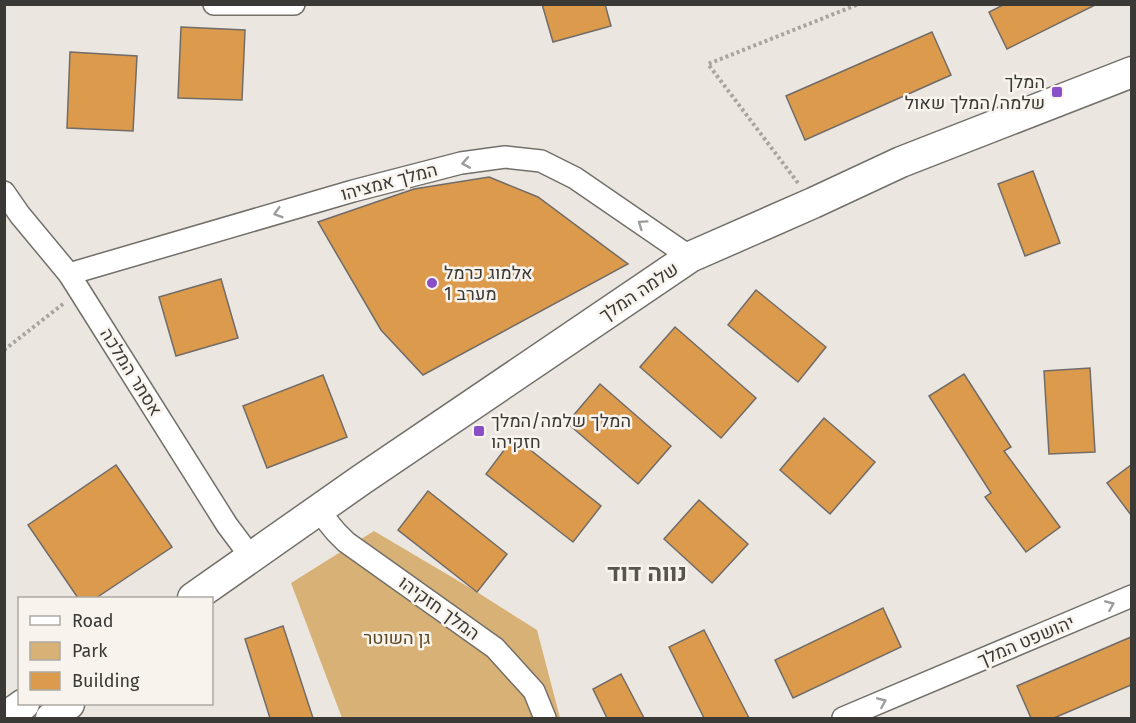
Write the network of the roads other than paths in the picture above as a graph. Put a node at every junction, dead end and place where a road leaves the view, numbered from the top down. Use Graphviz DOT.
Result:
graph roads {
  1 [pos="214,4"];
  2 [pos="294,4"];
  3 [pos="1131,72"];
  4 [pos="4,192"];
  5 [pos="690,257"];
  6 [pos="75,283"];
  7 [pos="318,510"];
  8 [pos="251,557"];
  9 [pos="1131,596"];
  10 [pos="194,597"];
  11 [pos="23,705"];
  12 [pos="68,705"];
  13 [pos="4,718"];
  14 [pos="51,718"];
  15 [pos="545,718"];
  16 [pos="843,718"];
  1 -- 2 [label="street"];
  3 -- 5 [label="street, שלמה המלך"];
  4 -- 6 [label="street, אסתר המלכה"];
  5 -- 6 [label="street, המלך אמציהו, one-way"];
  5 -- 7 [label="street, שלמה המלך"];
  6 -- 8 [label="street, אסתר המלכה"];
  7 -- 8 [label="street, שלמה המלך"];
  7 -- 15 [label="street, המלך חזקיהו"];
  8 -- 10 [label="street, שלמה המלך"];
  16 -- 9 [label="street, יהושפט המלך, one-way"];
  11 -- 13 [label="street"];
  12 -- 14 [label="street"];
}
